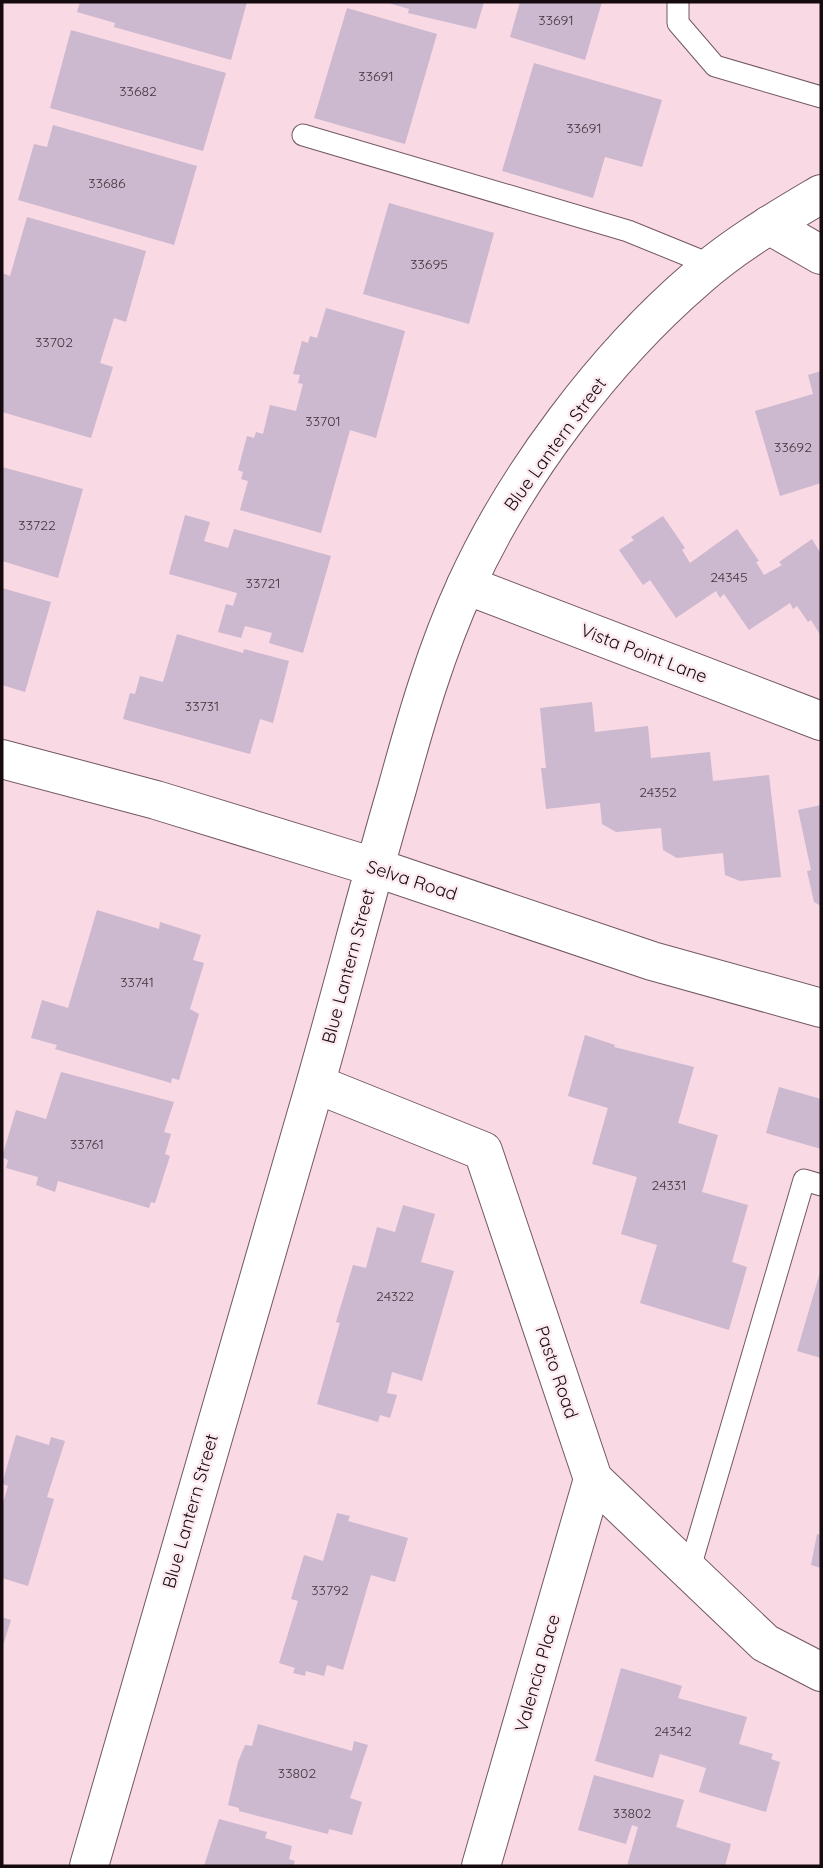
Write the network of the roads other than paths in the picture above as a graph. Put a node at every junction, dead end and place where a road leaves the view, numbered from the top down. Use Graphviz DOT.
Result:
graph roads {
  1 [pos="678,2"];
  2 [pos="821,97"];
  3 [pos="303,135"];
  4 [pos="821,194"];
  5 [pos="769,225"];
  6 [pos="821,255"];
  7 [pos="713,266"];
  8 [pos="466,585"];
  9 [pos="821,721"];
  10 [pos="2,759"];
  11 [pos="374,867"];
  12 [pos="821,1008"];
  13 [pos="316,1084"];
  14 [pos="821,1185"];
  15 [pos="593,1479"];
  16 [pos="689,1571"];
  17 [pos="821,1672"];
  18 [pos="89,1866"];
  19 [pos="481,1866"];
  1 -- 2 [label="lane"];
  3 -- 7 [label="lane"];
  4 -- 5 [label="street, Blue Lantern Street"];
  5 -- 6 [label="street"];
  5 -- 7 [label="street, Blue Lantern Street"];
  7 -- 8 [label="street, Blue Lantern Street"];
  8 -- 9 [label="street, Vista Point Lane"];
  8 -- 11 [label="street, Blue Lantern Street"];
  10 -- 11 [label="street, Selva Road"];
  11 -- 12 [label="street, Selva Road"];
  11 -- 13 [label="street, Blue Lantern Street"];
  13 -- 15 [label="street, Pasto Road"];
  13 -- 18 [label="street, Blue Lantern Street"];
  14 -- 16 [label="lane"];
  15 -- 16 [label="street, Pasto Road"];
  15 -- 19 [label="street, Valencia Place"];
  16 -- 17 [label="street, Pasto Road"];
}
